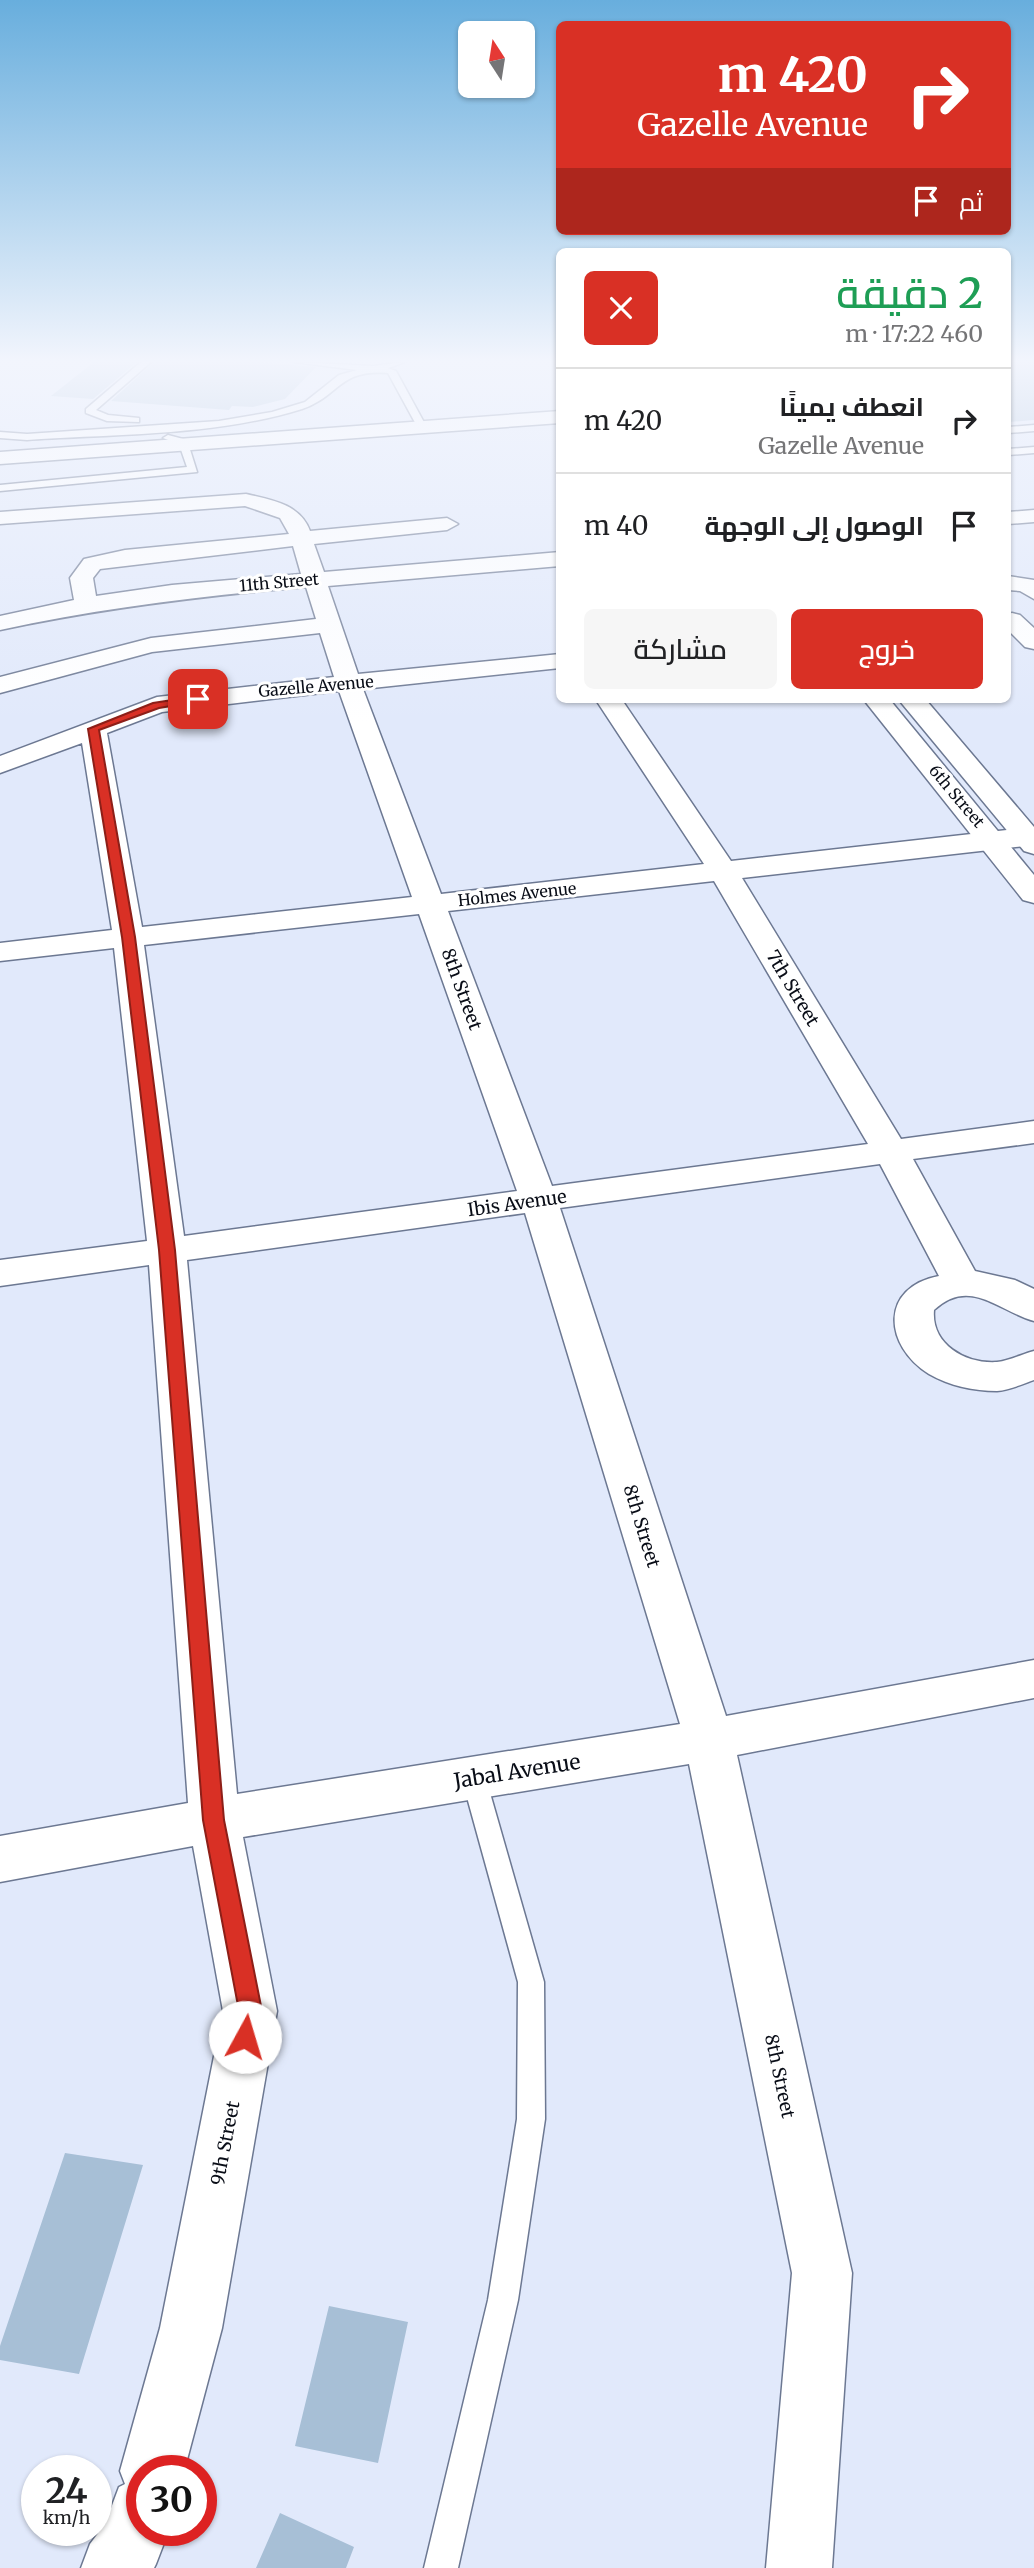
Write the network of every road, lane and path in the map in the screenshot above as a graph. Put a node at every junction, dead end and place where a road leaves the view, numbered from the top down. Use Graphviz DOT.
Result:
graph roads {
  1 [pos="80,482"];
  2 [pos="0,488"];
  3 [pos="1034,516"];
  4 [pos="3,518"];
  5 [pos="1011,518"];
  6 [pos="447,524"];
  7 [pos="0,542"];
  8 [pos="303,545"];
  9 [pos="556,559"];
  10 [pos="1011,583"];
  11 [pos="1034,592"];
  12 [pos="86,604"];
  13 [pos="1018,619"];
  14 [pos="0,623"];
  15 [pos="329,625"];
  16 [pos="1034,642"];
  17 [pos="556,661"];
  18 [pos="349,684"];
  19 [pos="0,685"];
  20 [pos="611,703"];
  21 [pos="879,703"];
  22 [pos="915,703"];
  23 [pos="93,729"];
  24 [pos="0,765"];
  25 [pos="1032,839"];
  26 [pos="994,841"];
  27 [pos="723,871"];
  28 [pos="1034,894"];
  29 [pos="430,904"];
  30 [pos="128,937"];
  31 [pos="0,952"];
  32 [pos="1034,1132"];
  33 [pos="891,1152"];
  34 [pos="540,1200"];
  35 [pos="167,1250"];
  36 [pos="0,1273"];
  37 [pos="962,1284"];
  38 [pos="1034,1308"];
  39 [pos="1034,1365"];
  40 [pos="1034,1679"];
  41 [pos="709,1740"];
  42 [pos="474,1779"];
  43 [pos="214,1820"];
  44 [pos="0,1859"];
  45 [pos="156,2455"];
  46 [pos="129,2546"];
  47 [pos="114,2568"];
  48 [pos="441,2568"];
  49 [pos="799,2568"];
  1 -- 2 [label="lane"];
  3 -- 5 [label="street"];
  4 -- 7 [label="street"];
  4 -- 8 [label="street"];
  6 -- 8 [label="street"];
  8 -- 9 [label="street, 11th Street"];
  8 -- 12 [label="street, 11th Street"];
  8 -- 12 [label="street"];
  8 -- 15 [label="street, 8th Street"];
  10 -- 11 [label="street"];
  12 -- 14 [label="street, 11th Street"];
  13 -- 16 [label="street"];
  15 -- 18 [label="street, 8th Street"];
  15 -- 19 [label="street"];
  17 -- 18 [label="street, Gazelle Avenue"];
  18 -- 23 [label="street, Gazelle Avenue"];
  18 -- 29 [label="street, 8th Street"];
  20 -- 27 [label="street, 7th Street"];
  21 -- 26 [label="street, 6th Street"];
  22 -- 25 [label="street, 6th Street"];
  23 -- 24 [label="street, Gazelle Avenue"];
  23 -- 30 [label="street, 9th Street"];
  25 -- 26 [label="street, Holmes Avenue"];
  26 -- 27 [label="street, Holmes Avenue"];
  26 -- 28 [label="street, 6th Street"];
  27 -- 29 [label="street, Holmes Avenue"];
  27 -- 33 [label="street, 7th Street"];
  29 -- 30 [label="street, Holmes Avenue"];
  29 -- 34 [label="street, 8th Street"];
  30 -- 31 [label="street, Holmes Avenue"];
  30 -- 35 [label="street, 9th Street"];
  32 -- 33 [label="street, Ibis Avenue"];
  33 -- 34 [label="street, Ibis Avenue"];
  33 -- 37 [label="street, 7th Street"];
  34 -- 35 [label="street, Ibis Avenue"];
  34 -- 41 [label="street, 8th Street"];
  35 -- 36 [label="street, Ibis Avenue"];
  35 -- 43 [label="street, 9th Street"];
  37 -- 38 [label="street"];
  37 -- 39 [label="street"];
  40 -- 41 [label="street, Jabal Avenue"];
  41 -- 42 [label="street, Jabal Avenue"];
  41 -- 49 [label="street, 8th Street"];
  42 -- 43 [label="street, Jabal Avenue"];
  42 -- 48 [label="lane"];
  43 -- 44 [label="street, Jabal Avenue"];
  43 -- 45 [label="street, 9th Street"];
  46 -- 47 [label="street"];
}
